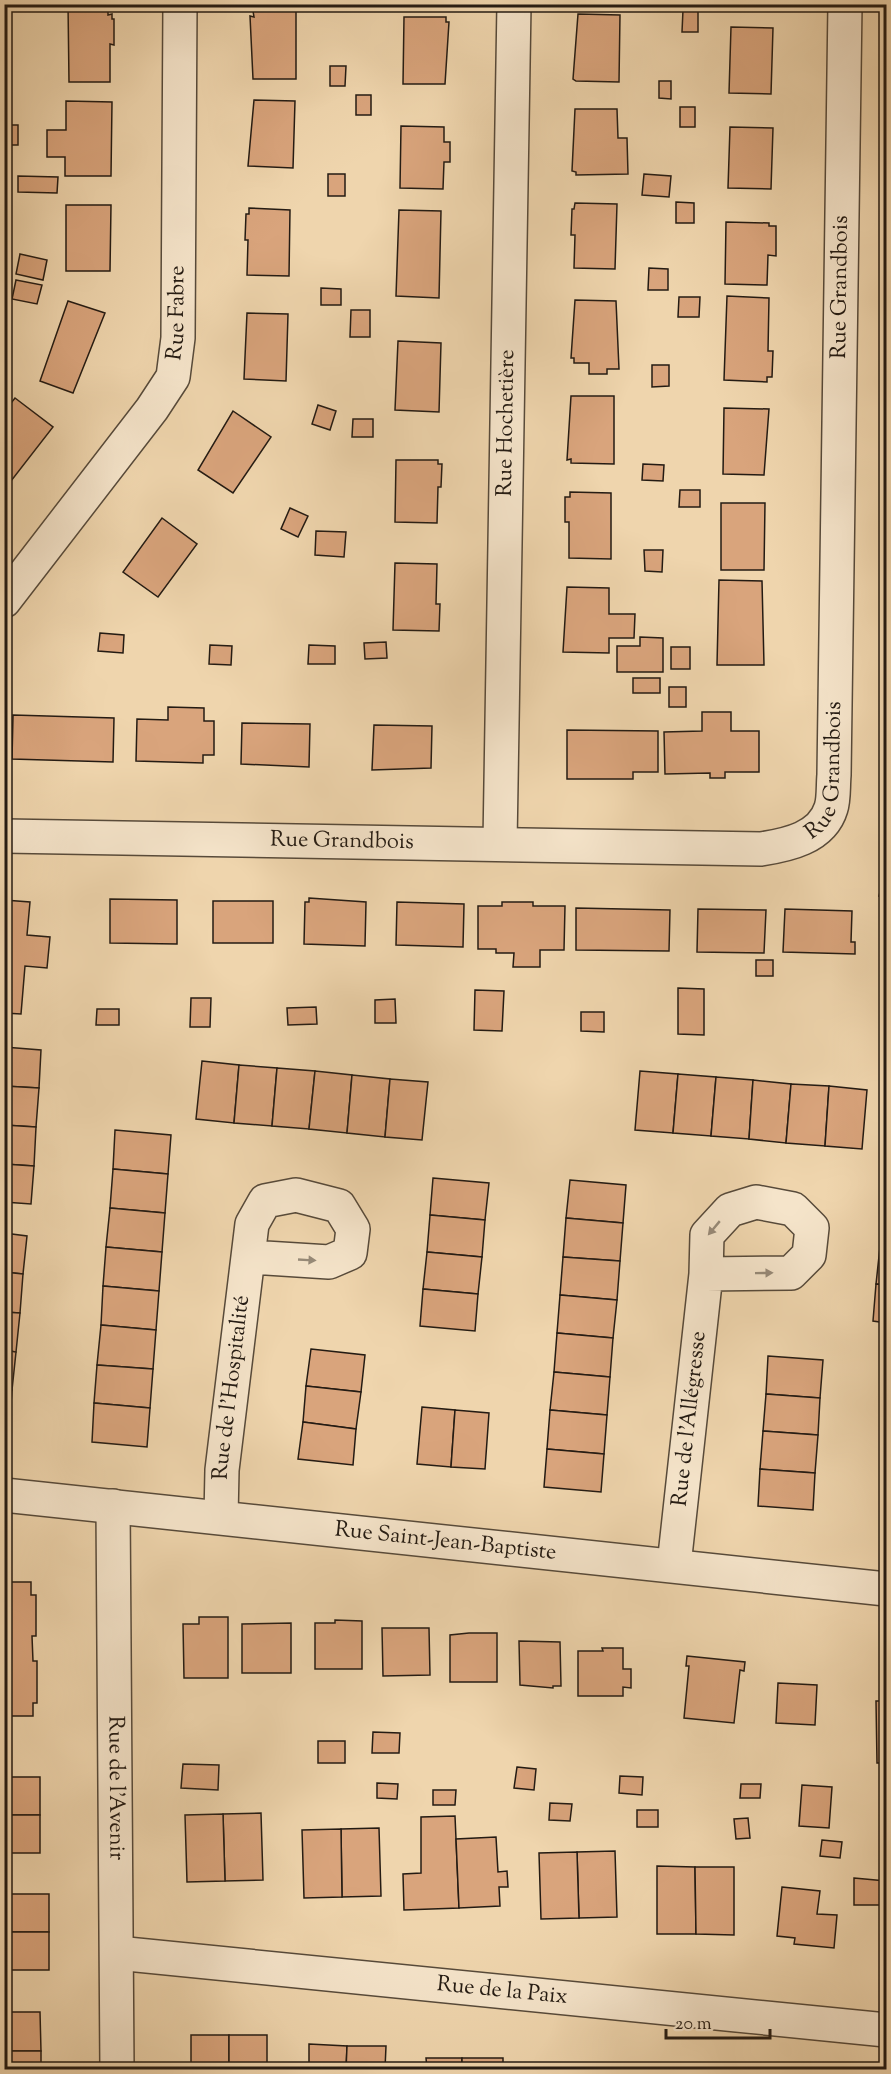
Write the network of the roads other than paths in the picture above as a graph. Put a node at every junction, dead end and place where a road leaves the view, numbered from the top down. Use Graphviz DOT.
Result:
graph roads {
  1 [pos="180,4"];
  2 [pos="514,4"];
  3 [pos="845,4"];
  4 [pos="4,601"];
  5 [pos="4,836"];
  6 [pos="500,843"];
  7 [pos="249,1257"];
  8 [pos="706,1274"];
  9 [pos="4,1495"];
  10 [pos="113,1506"];
  11 [pos="221,1517"];
  12 [pos="674,1565"];
  13 [pos="886,1589"];
  14 [pos="117,1953"];
  15 [pos="886,2030"];
  16 [pos="117,2070"];
  1 -- 4 [label="street, Rue Fabre"];
  2 -- 6 [label="street, Rue Hochetière"];
  3 -- 6 [label="street, Rue Grandbois"];
  5 -- 6 [label="street, Rue Grandbois"];
  7 -- 11 [label="street, Rue de l'Hospitalité"];
  8 -- 12 [label="street, Rue de l'Allégresse"];
  9 -- 10 [label="street, Rue Saint-Jean-Baptiste"];
  10 -- 11 [label="street, Rue Saint-Jean-Baptiste"];
  10 -- 14 [label="street, Rue de l'Avenir"];
  11 -- 12 [label="street, Rue Saint-Jean-Baptiste"];
  12 -- 13 [label="street, Rue Saint-Jean-Baptiste"];
  14 -- 15 [label="street, Rue de la Paix"];
  14 -- 16 [label="street, Rue de l'Avenir"];
}
